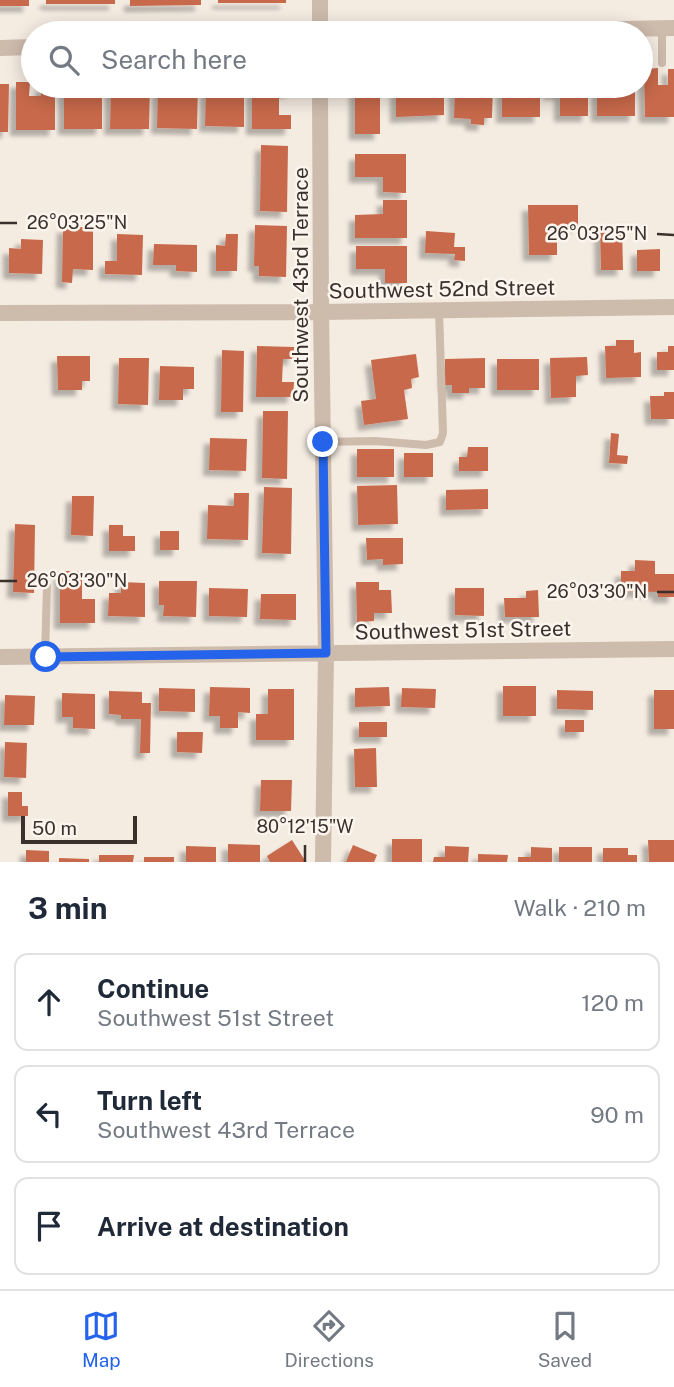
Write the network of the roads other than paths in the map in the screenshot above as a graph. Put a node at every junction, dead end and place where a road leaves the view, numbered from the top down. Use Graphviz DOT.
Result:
graph roads {
  1 [pos="320,0"];
  2 [pos="320,21"];
  3 [pos="668,28"];
  4 [pos="21,47"];
  5 [pos="0,48"];
  6 [pos="662,63"];
  7 [pos="320,98"];
  8 [pos="674,307"];
  9 [pos="439,310"];
  10 [pos="321,312"];
  11 [pos="0,313"];
  12 [pos="323,442"];
  13 [pos="47,586"];
  14 [pos="674,649"];
  15 [pos="326,653"];
  16 [pos="0,657"];
  17 [pos="46,657"];
  18 [pos="323,862"];
  1 -- 2 [label="street"];
  3 -- 6 [label="lane"];
  4 -- 5 [label="street"];
  7 -- 10 [label="street, Southwest 43rd Terrace"];
  8 -- 9 [label="street, Southwest 52nd Street"];
  9 -- 10 [label="street, Southwest 52nd Street"];
  9 -- 12 [label="lane"];
  10 -- 11 [label="street, Southwest 52nd Street"];
  10 -- 12 [label="street, Southwest 43rd Terrace"];
  12 -- 15 [label="street, Southwest 43rd Terrace"];
  13 -- 17 [label="lane"];
  14 -- 15 [label="street, Southwest 51st Street"];
  15 -- 17 [label="street, Southwest 51st Street"];
  15 -- 18 [label="street, Southwest 43rd Terrace"];
  16 -- 17 [label="street, Southwest 51st Street"];
}
